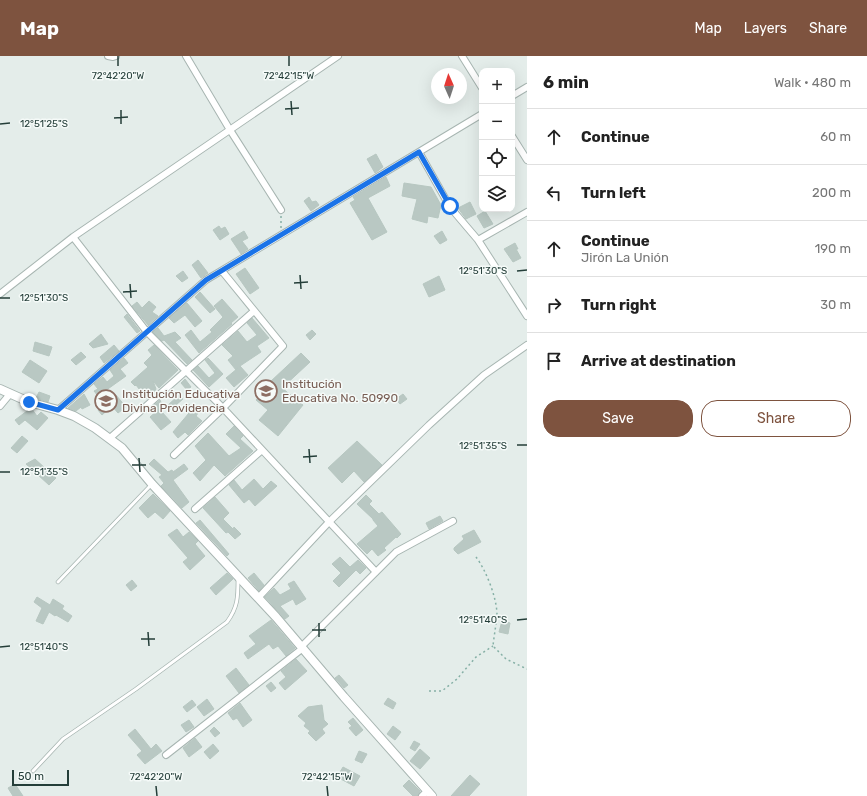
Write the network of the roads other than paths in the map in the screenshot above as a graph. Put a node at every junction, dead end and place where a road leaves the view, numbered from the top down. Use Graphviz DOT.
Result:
graph roads {
  1 [pos="108,56"];
  2 [pos="116,56"];
  3 [pos="186,56"];
  4 [pos="338,56"];
  5 [pos="462,56"];
  6 [pos="479,83"];
  7 [pos="527,87"];
  8 [pos="515,94"];
  9 [pos="479,116"];
  10 [pos="230,130"];
  11 [pos="514,140"];
  12 [pos="419,152"];
  13 [pos="527,160"];
  14 [pos="282,210"];
  15 [pos="527,212"];
  16 [pos="73,238"];
  17 [pos="478,240"];
  18 [pos="222,271"];
  19 [pos="0,294"];
  20 [pos="254,311"];
  21 [pos="527,316"];
  22 [pos="147,332"];
  23 [pos="527,345"];
  24 [pos="186,371"];
  25 [pos="0,389"];
  26 [pos="10,394"];
  27 [pos="0,406"];
  28 [pos="223,408"];
  29 [pos="58,410"];
  30 [pos="110,438"];
  31 [pos="262,450"];
  32 [pos="174,455"];
  33 [pos="152,484"];
  34 [pos="195,509"];
  35 [pos="453,521"];
  36 [pos="328,522"];
  37 [pos="376,572"];
  38 [pos="237,575"];
  39 [pos="58,582"];
  40 [pos="258,598"];
  41 [pos="302,647"];
  42 [pos="166,755"];
  43 [pos="33,770"];
  44 [pos="427,794"];
  1 -- 2 [label="street"];
  3 -- 10 [label="street"];
  4 -- 10 [label="street"];
  5 -- 6 [label="street"];
  7 -- 8 [label="street"];
  9 -- 12 [label="street"];
  10 -- 14 [label="street"];
  10 -- 16 [label="street"];
  11 -- 13 [label="street"];
  12 -- 17 [label="street"];
  12 -- 18 [label="street"];
  15 -- 17 [label="street"];
  16 -- 19 [label="street"];
  16 -- 22 [label="street"];
  17 -- 21 [label="street"];
  18 -- 20 [label="street"];
  18 -- 22 [label="street"];
  20 -- 24 [label="street"];
  20 -- 28 [label="street"];
  22 -- 24 [label="street"];
  22 -- 29 [label="street"];
  23 -- 36 [label="street"];
  24 -- 28 [label="street"];
  24 -- 30 [label="street"];
  25 -- 26 [label="street"];
  26 -- 27 [label="street"];
  26 -- 29 [label="street"];
  28 -- 31 [label="street"];
  28 -- 32 [label="street"];
  29 -- 30 [label="street"];
  30 -- 33 [label="street"];
  31 -- 34 [label="street"];
  31 -- 36 [label="street"];
  33 -- 38 [label="street"];
  33 -- 39 [label="lane"];
  35 -- 37 [label="street"];
  36 -- 37 [label="street"];
  36 -- 40 [label="street"];
  37 -- 41 [label="street"];
  38 -- 40 [label="street"];
  38 -- 43 [label="lane"];
  40 -- 41 [label="street"];
  41 -- 42 [label="street"];
  41 -- 44 [label="street"];
}
